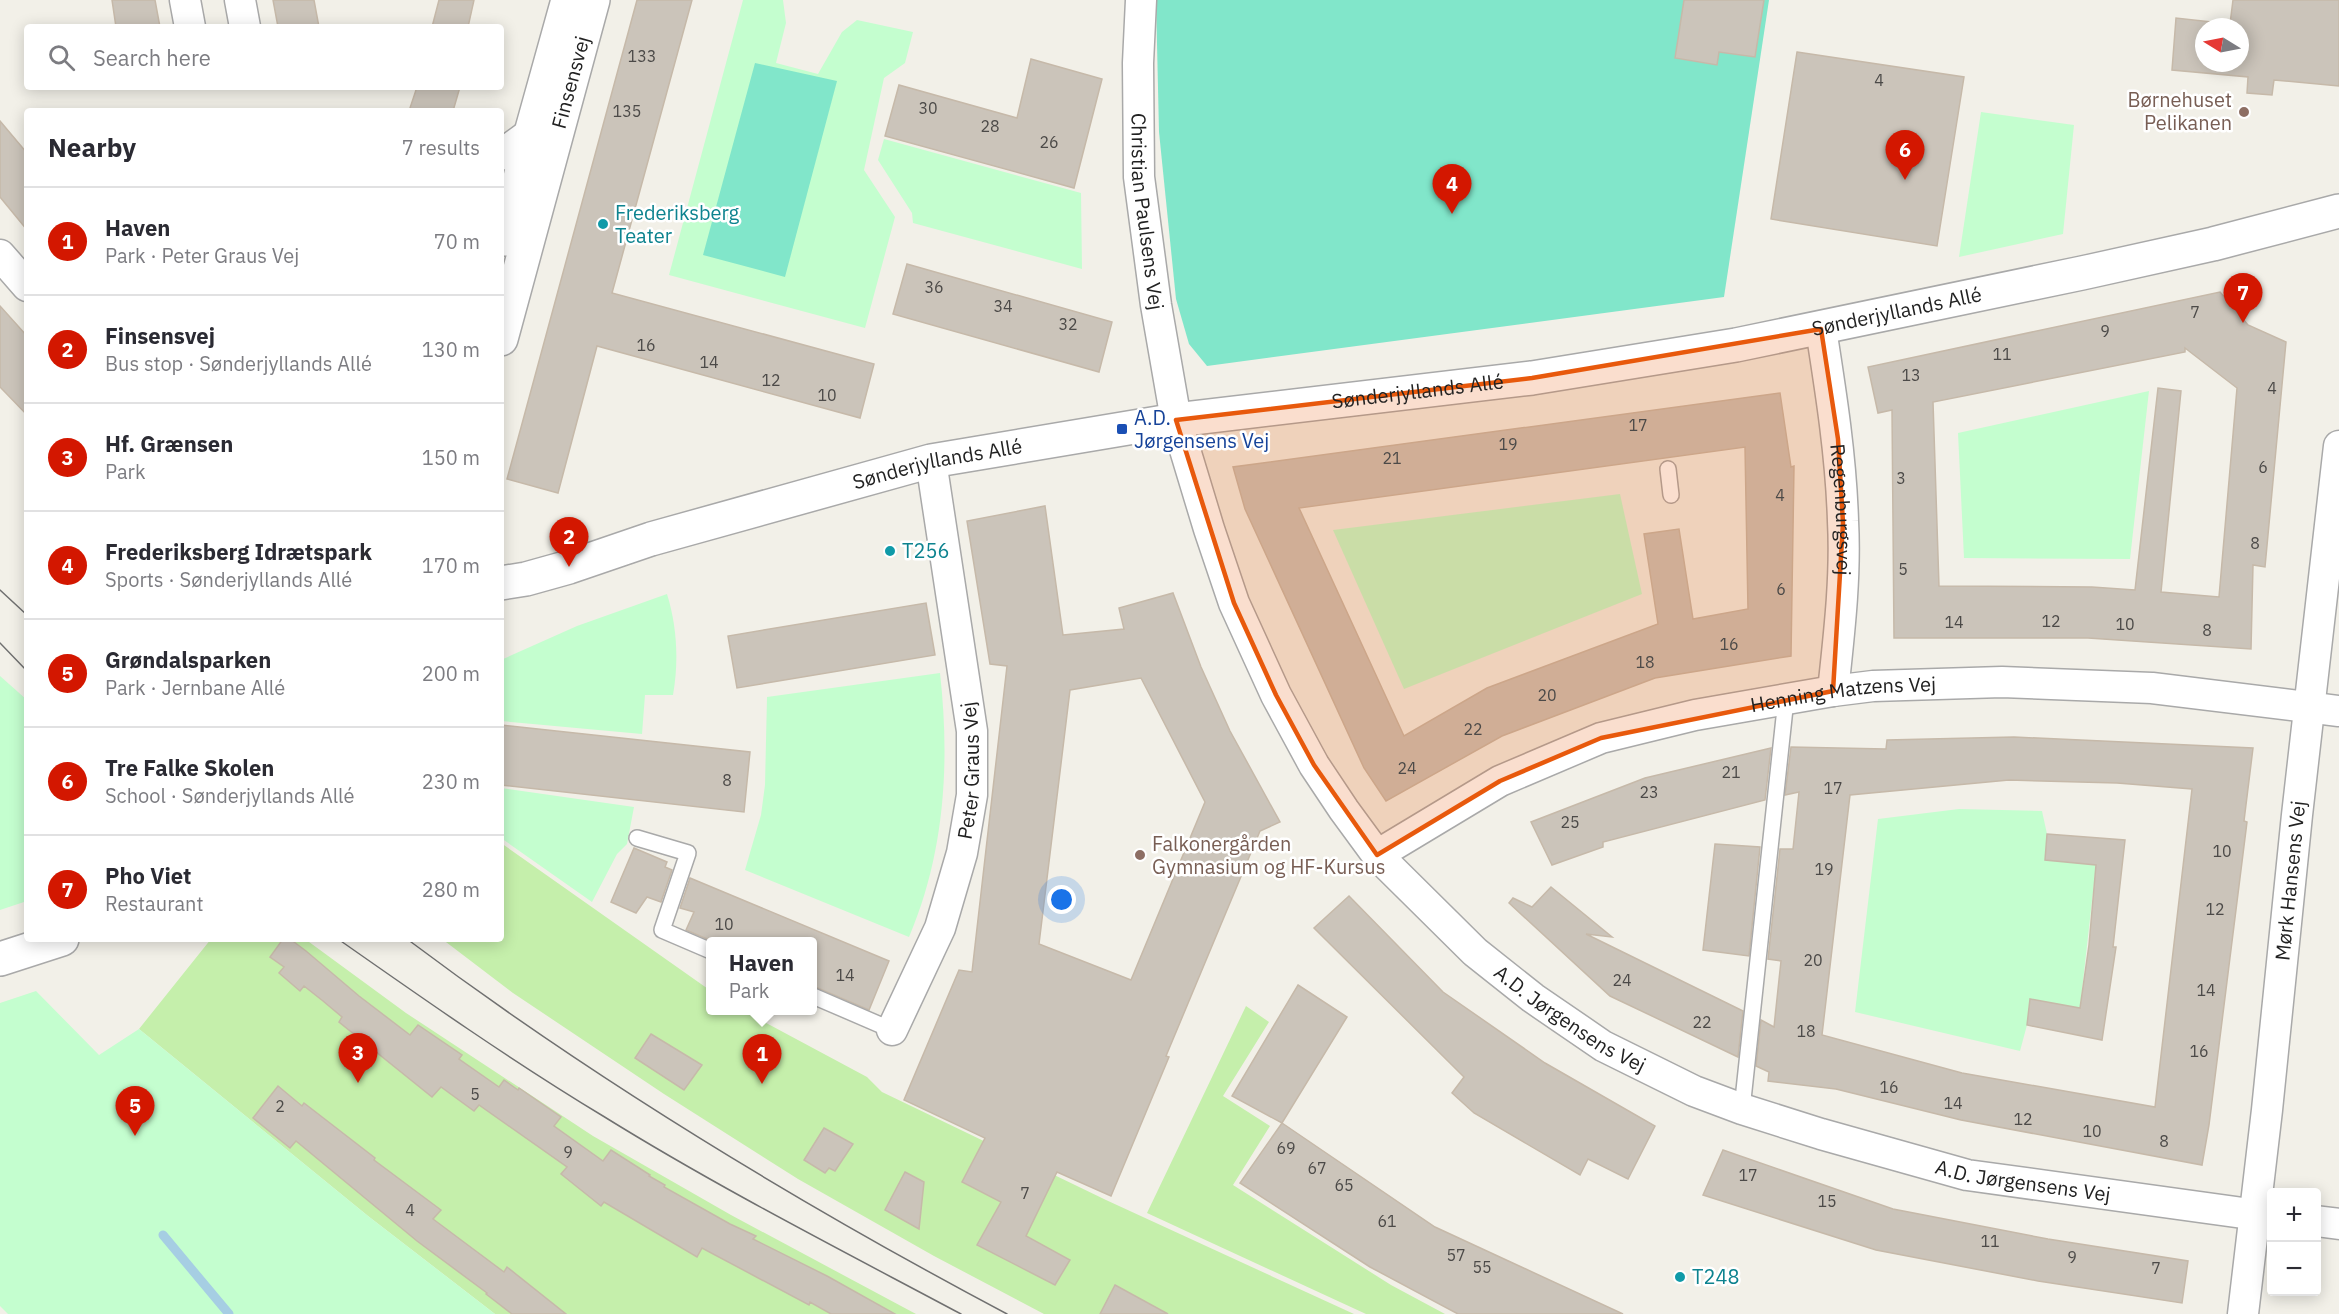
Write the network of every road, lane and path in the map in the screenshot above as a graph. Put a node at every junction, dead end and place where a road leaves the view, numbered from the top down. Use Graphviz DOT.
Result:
graph roads {
  1 [pos="185,0"];
  2 [pos="240,0"];
  3 [pos="568,0"];
  4 [pos="593,0"];
  5 [pos="1141,0"];
  6 [pos="189,24"];
  7 [pos="244,24"];
  8 [pos="543,136"];
  9 [pos="504,154"];
  10 [pos="2339,211"];
  11 [pos="504,246"];
  12 [pos="0,255"];
  13 [pos="24,283"];
  14 [pos="504,324"];
  15 [pos="1821,329"];
  16 [pos="1176,420"];
  17 [pos="2339,446"];
  18 [pos="931,461"];
  19 [pos="1668,469"];
  20 [pos="1671,495"];
  21 [pos="504,583"];
  22 [pos="1833,691"];
  23 [pos="1786,699"];
  24 [pos="2308,707"];
  25 [pos="2339,711"];
  26 [pos="637,838"];
  27 [pos="1377,855"];
  28 [pos="53,942"];
  29 [pos="706,949"];
  30 [pos="0,959"];
  31 [pos="817,998"];
  32 [pos="892,1030"];
  33 [pos="1742,1109"];
  34 [pos="2263,1216"];
  35 [pos="2321,1222"];
  36 [pos="2339,1224"];
  37 [pos="2243,1314"];
  1 -- 6 [label="street"];
  2 -- 7 [label="street"];
  3 -- 8 [label="street, Finsensvej"];
  4 -- 8 [label="street, Finsensvej"];
  5 -- 16 [label="street, Christian Paulsens Vej"];
  8 -- 9 [label="street, Finsensvej"];
  8 -- 11 [label="street, Finsensvej"];
  8 -- 14 [label="street, Finsensvej"];
  10 -- 15 [label="street, Sønderjyllands Allé"];
  12 -- 13 [label="street"];
  15 -- 16 [label="street, Sønderjyllands Allé"];
  15 -- 22 [label="street, Regenburgsvej"];
  16 -- 18 [label="street, Sønderjyllands Allé"];
  16 -- 27 [label="street, A.D. Jørgensens Vej"];
  17 -- 24 [label="street, Mørk Hansens Vej"];
  18 -- 21 [label="street, Sønderjyllands Allé"];
  18 -- 32 [label="street, Peter Graus Vej"];
  19 -- 20 [label="lane"];
  22 -- 23 [label="street, Henning Matzens Vej"];
  22 -- 24 [label="street, Henning Matzens Vej"];
  23 -- 27 [label="street, Henning Matzens Vej"];
  23 -- 33 [label="lane"];
  24 -- 25 [label="street, Henning Matzens Vej"];
  24 -- 34 [label="street, Mørk Hansens Vej"];
  26 -- 29 [label="lane"];
  27 -- 33 [label="street, A.D. Jørgensens Vej"];
  28 -- 30 [label="street"];
  31 -- 32 [label="lane"];
  33 -- 34 [label="street, A.D. Jørgensens Vej"];
  34 -- 37 [label="street, Mørk Hansens Vej"];
  35 -- 36 [label="street"];
}
